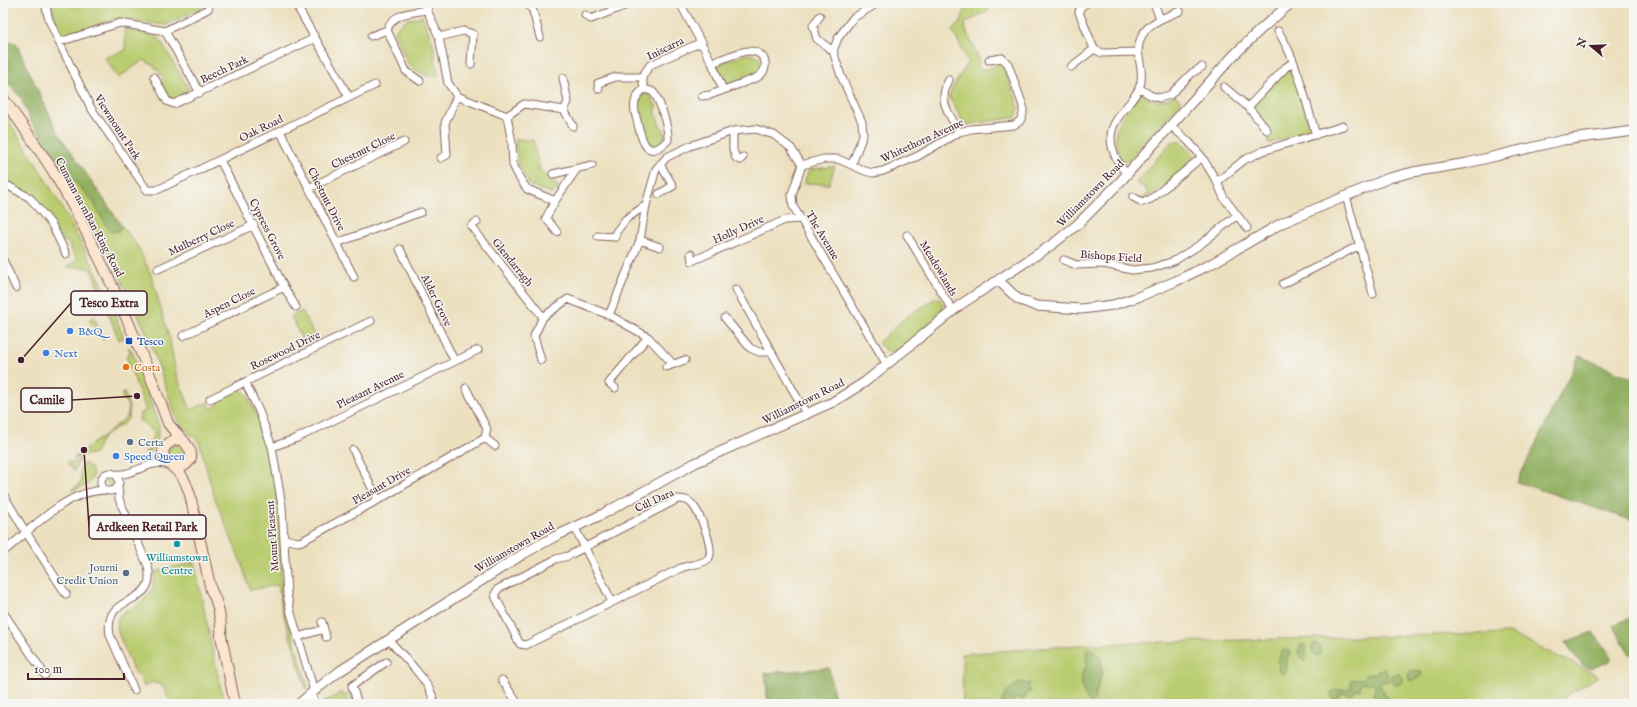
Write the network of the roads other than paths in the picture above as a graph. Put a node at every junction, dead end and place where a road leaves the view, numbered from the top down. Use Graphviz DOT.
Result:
graph roads {
  1 [pos="45,3"];
  2 [pos="210,3"];
  3 [pos="295,3"];
  4 [pos="424,3"];
  5 [pos="528,3"];
  6 [pos="632,3"];
  7 [pos="680,3"];
  8 [pos="878,3"];
  9 [pos="1087,3"];
  10 [pos="1154,3"];
  11 [pos="1291,3"];
  12 [pos="428,10"];
  13 [pos="1180,11"];
  14 [pos="820,16"];
  15 [pos="1160,19"];
  16 [pos="589,26"];
  17 [pos="165,30"];
  18 [pos="387,30"];
  19 [pos="1278,31"];
  20 [pos="371,36"];
  21 [pos="439,37"];
  22 [pos="540,37"];
  23 [pos="315,38"];
  24 [pos="59,42"];
  25 [pos="702,42"];
  26 [pos="1094,49"];
  27 [pos="833,51"];
  28 [pos="1138,52"];
  29 [pos="989,60"];
  30 [pos="1294,62"];
  31 [pos="712,63"];
  32 [pos="471,64"];
  33 [pos="1071,67"];
  34 [pos="1202,68"];
  35 [pos="642,77"];
  36 [pos="154,78"];
  37 [pos="562,78"];
  38 [pos="949,80"];
  39 [pos="420,81"];
  40 [pos="375,85"];
  41 [pos="1224,87"];
  42 [pos="1139,88"];
  43 [pos="599,89"];
  44 [pos="644,89"];
  45 [pos="723,90"];
  46 [pos="200,93"];
  47 [pos="457,96"];
  48 [pos="702,96"];
  49 [pos="3,98"];
  50 [pos="349,98"];
  51 [pos="1248,107"];
  52 [pos="564,110"];
  53 [pos="507,116"];
  54 [pos="1170,125"];
  55 [pos="573,126"];
  56 [pos="1343,126"];
  57 [pos="1267,130"];
  58 [pos="280,131"];
  59 [pos="733,131"];
  60 [pos="1634,131"];
  61 [pos="959,132"];
  62 [pos="1316,135"];
  63 [pos="404,142"];
  64 [pos="743,157"];
  65 [pos="1202,157"];
  66 [pos="441,158"];
  67 [pos="220,160"];
  68 [pos="660,164"];
  69 [pos="852,164"];
  70 [pos="592,165"];
  71 [pos="802,165"];
  72 [pos="576,170"];
  73 [pos="553,174"];
  74 [pos="1127,174"];
  75 [pos="1217,182"];
  76 [pos="3,183"];
  77 [pos="310,188"];
  78 [pos="157,190"];
  79 [pos="659,194"];
  80 [pos="1346,196"];
  81 [pos="1133,197"];
  82 [pos="555,201"];
  83 [pos="646,205"];
  84 [pos="421,212"];
  85 [pos="1237,215"];
  86 [pos="800,219"];
  87 [pos="477,222"];
  88 [pos="254,225"];
  89 [pos="1247,228"];
  90 [pos="557,232"];
  91 [pos="907,235"];
  92 [pos="598,236"];
  93 [pos="640,240"];
  94 [pos="337,243"];
  95 [pos="1360,245"];
  96 [pos="660,247"];
  97 [pos="400,250"];
  98 [pos="66,254"];
  99 [pos="691,254"];
  100 [pos="3,260"];
  101 [pos="1064,260"];
  102 [pos="158,269"];
  103 [pos="354,277"];
  104 [pos="998,280"];
  105 [pos="1283,284"];
  106 [pos="284,287"];
  107 [pos="16,288"];
  108 [pos="736,289"];
  109 [pos="1373,294"];
  110 [pos="296,306"];
  111 [pos="953,311"];
  112 [pos="609,315"];
  113 [pos="543,317"];
  114 [pos="726,318"];
  115 [pos="371,321"];
  116 [pos="183,336"];
  117 [pos="648,337"];
  118 [pos="478,350"];
  119 [pos="771,352"];
  120 [pos="454,360"];
  121 [pos="541,360"];
  122 [pos="685,360"];
  123 [pos="887,365"];
  124 [pos="245,382"];
  125 [pos="466,388"];
  126 [pos="615,388"];
  127 [pos="210,399"];
  128 [pos="807,415"];
  129 [pos="168,423"];
  130 [pos="485,438"];
  131 [pos="184,441"];
  132 [pos="272,446"];
  133 [pos="495,446"];
  134 [pos="164,450"];
  135 [pos="353,450"];
  136 [pos="190,459"];
  137 [pos="149,464"];
  138 [pos="170,465"];
  139 [pos="127,473"];
  140 [pos="114,474"];
  141 [pos="101,482"];
  142 [pos="186,483"];
  143 [pos="118,484"];
  144 [pos="108,490"];
  145 [pos="93,491"];
  146 [pos="3,494"];
  147 [pos="119,499"];
  148 [pos="378,500"];
  149 [pos="575,528"];
  150 [pos="26,532"];
  151 [pos="285,539"];
  152 [pos="585,548"];
  153 [pos="3,552"];
  154 [pos="66,594"];
  155 [pos="612,602"];
  156 [pos="3,612"];
  157 [pos="324,629"];
  158 [pos="298,637"];
  159 [pos="389,640"];
  160 [pos="386,662"];
  161 [pos="46,675"];
  162 [pos="502,680"];
  163 [pos="134,690"];
  164 [pos="312,692"];
  165 [pos="235,704"];
  166 [pos="299,704"];
  167 [pos="317,704"];
  168 [pos="358,704"];
  169 [pos="432,704"];
  170 [pos="512,704"];
  1 -- 24 [label="street, Viewmount Park"];
  2 -- 17 [label="street"];
  3 -- 23 [label="street"];
  4 -- 12 [label="street"];
  5 -- 22 [label="street"];
  6 -- 16 [label="street"];
  7 -- 25 [label="street"];
  8 -- 27 [label="street"];
  9 -- 26 [label="street"];
  10 -- 15 [label="street"];
  11 -- 54 [label="street, Williamstown Road"];
  12 -- 18 [label="street"];
  12 -- 21 [label="street"];
  13 -- 15 [label="street"];
  14 -- 27 [label="street"];
  15 -- 28 [label="street"];
  17 -- 24 [label="street"];
  17 -- 46 [label="street"];
  18 -- 20 [label="street"];
  18 -- 39 [label="street"];
  19 -- 30 [label="street"];
  21 -- 32 [label="street"];
  21 -- 47 [label="street"];
  23 -- 46 [label="street, Beech Park"];
  23 -- 50 [label="street"];
  24 -- 78 [label="street, Viewmount Park"];
  25 -- 31 [label="street"];
  25 -- 35 [label="street, Iniscarra"];
  26 -- 28 [label="street"];
  26 -- 33 [label="street"];
  27 -- 69 [label="street"];
  28 -- 42 [label="street"];
  29 -- 61 [label="street, Whitethorn Avenue"];
  30 -- 51 [label="street"];
  30 -- 62 [label="street"];
  31 -- 45 [label="street"];
  31 -- 45 [label="street"];
  34 -- 42 [label="street"];
  35 -- 43 [label="street"];
  35 -- 44 [label="street"];
  36 -- 46 [label="street, Beech Park"];
  37 -- 52 [label="street"];
  38 -- 61 [label="street"];
  40 -- 50 [label="street, Oak Road"];
  41 -- 51 [label="street"];
  42 -- 74 [label="street"];
  44 -- 44 [label="street"];
  45 -- 48 [label="street"];
  47 -- 53 [label="street"];
  47 -- 66 [label="street"];
  49 -- 129 [label="main road, Cumann na mBan Ring Road"];
  50 -- 58 [label="street, Oak Road"];
  51 -- 57 [label="street"];
  52 -- 53 [label="street"];
  52 -- 55 [label="street"];
  53 -- 82 [label="street"];
  54 -- 65 [label="street"];
  54 -- 74 [label="street, Williamstown Road"];
  56 -- 62 [label="street"];
  58 -- 67 [label="street, Oak Road"];
  58 -- 77 [label="street, Chestnut Drive"];
  59 -- 64 [label="street"];
  59 -- 68 [label="street"];
  59 -- 71 [label="street"];
  60 -- 80 [label="street"];
  61 -- 69 [label="street, Whitethorn Avenue"];
  62 -- 75 [label="street"];
  63 -- 77 [label="street, Chestnut Close"];
  65 -- 75 [label="street"];
  65 -- 81 [label="street"];
  67 -- 78 [label="street, Oak Road"];
  67 -- 88 [label="street, Cypress Grove"];
  68 -- 79 [label="street"];
  68 -- 83 [label="street"];
  69 -- 71 [label="street, Whitethorn Avenue"];
  70 -- 72 [label="street"];
  71 -- 86 [label="street, The Avenue"];
  72 -- 73 [label="street"];
  72 -- 82 [label="street"];
  74 -- 104 [label="street, Williamstown Road"];
  75 -- 85 [label="street"];
  76 -- 98 [label="street"];
  77 -- 94 [label="street, Chestnut Drive"];
  80 -- 95 [label="street"];
  80 -- 104 [label="street"];
  82 -- 90 [label="street"];
  83 -- 92 [label="street"];
  83 -- 93 [label="street"];
  84 -- 94 [label="street"];
  85 -- 89 [label="street"];
  85 -- 101 [label="street, Bishops Field"];
  86 -- 99 [label="street, Holly Drive"];
  86 -- 123 [label="street, The Avenue"];
  87 -- 113 [label="street, Glendarragh"];
  88 -- 102 [label="street, Mulberry Close"];
  88 -- 106 [label="street, Cypress Grove"];
  91 -- 111 [label="street, Meadowlands"];
  93 -- 96 [label="street"];
  93 -- 112 [label="street"];
  94 -- 103 [label="street, Chestnut Drive"];
  95 -- 105 [label="street"];
  95 -- 109 [label="street"];
  97 -- 120 [label="street, Alder Grove"];
  100 -- 107 [label="street"];
  104 -- 111 [label="street, Williamstown Road"];
  106 -- 110 [label="street, Cypress Grove"];
  106 -- 116 [label="street, Aspen Close"];
  108 -- 119 [label="street"];
  111 -- 123 [label="street, Williamstown Road"];
  112 -- 113 [label="street"];
  112 -- 117 [label="street"];
  113 -- 121 [label="street"];
  114 -- 119 [label="street"];
  115 -- 124 [label="street, Rosewood Drive"];
  117 -- 122 [label="street"];
  117 -- 126 [label="street"];
  118 -- 120 [label="street, Pleasant Avenue"];
  119 -- 128 [label="street"];
  120 -- 132 [label="street, Pleasant Avenue"];
  123 -- 128 [label="street, Williamstown Road"];
  124 -- 127 [label="street, Rosewood Drive"];
  124 -- 132 [label="street, Mount Pleasent"];
  125 -- 130 [label="street"];
  128 -- 149 [label="street, Williamstown Road"];
  129 -- 131 [label="main road, Cumann na mBan Ring Road"];
  129 -- 134 [label="main road, Cumann na mBan Ring Road"];
  130 -- 133 [label="street"];
  130 -- 148 [label="street, Pleasant Drive"];
  131 -- 134 [label="main road"];
  131 -- 136 [label="main road"];
  132 -- 151 [label="street, Mount Pleasent"];
  134 -- 137 [label="street"];
  134 -- 138 [label="main road"];
  135 -- 148 [label="street"];
  136 -- 138 [label="main road"];
  136 -- 142 [label="main road"];
  137 -- 138 [label="street"];
  137 -- 139 [label="street"];
  138 -- 142 [label="main road"];
  139 -- 140 [label="street"];
  139 -- 143 [label="street"];
  140 -- 141 [label="street"];
  140 -- 143 [label="street"];
  141 -- 144 [label="street"];
  141 -- 145 [label="street"];
  142 -- 165 [label="main road"];
  143 -- 144 [label="street"];
  143 -- 147 [label="street"];
  144 -- 145 [label="street"];
  144 -- 147 [label="street"];
  145 -- 150 [label="street"];
  146 -- 150 [label="street"];
  147 -- 163 [label="street"];
  148 -- 151 [label="street, Pleasant Drive"];
  149 -- 152 [label="street"];
  149 -- 159 [label="street, Williamstown Road"];
  150 -- 153 [label="street"];
  150 -- 154 [label="street"];
  151 -- 158 [label="street, Mount Pleasent"];
  152 -- 155 [label="street"];
  152 -- 155 [label="street, Cúl Dara"];
  152 -- 155 [label="street, Cúl Dara"];
  156 -- 161 [label="street"];
  157 -- 158 [label="street"];
  158 -- 164 [label="street, Mount Pleasent"];
  159 -- 164 [label="street, Williamstown Road"];
  159 -- 169 [label="street"];
  160 -- 168 [label="street"];
  162 -- 170 [label="street"];
  164 -- 166 [label="street, Williamstown Road"];
  164 -- 167 [label="street, Mount Pleasent"];
}
